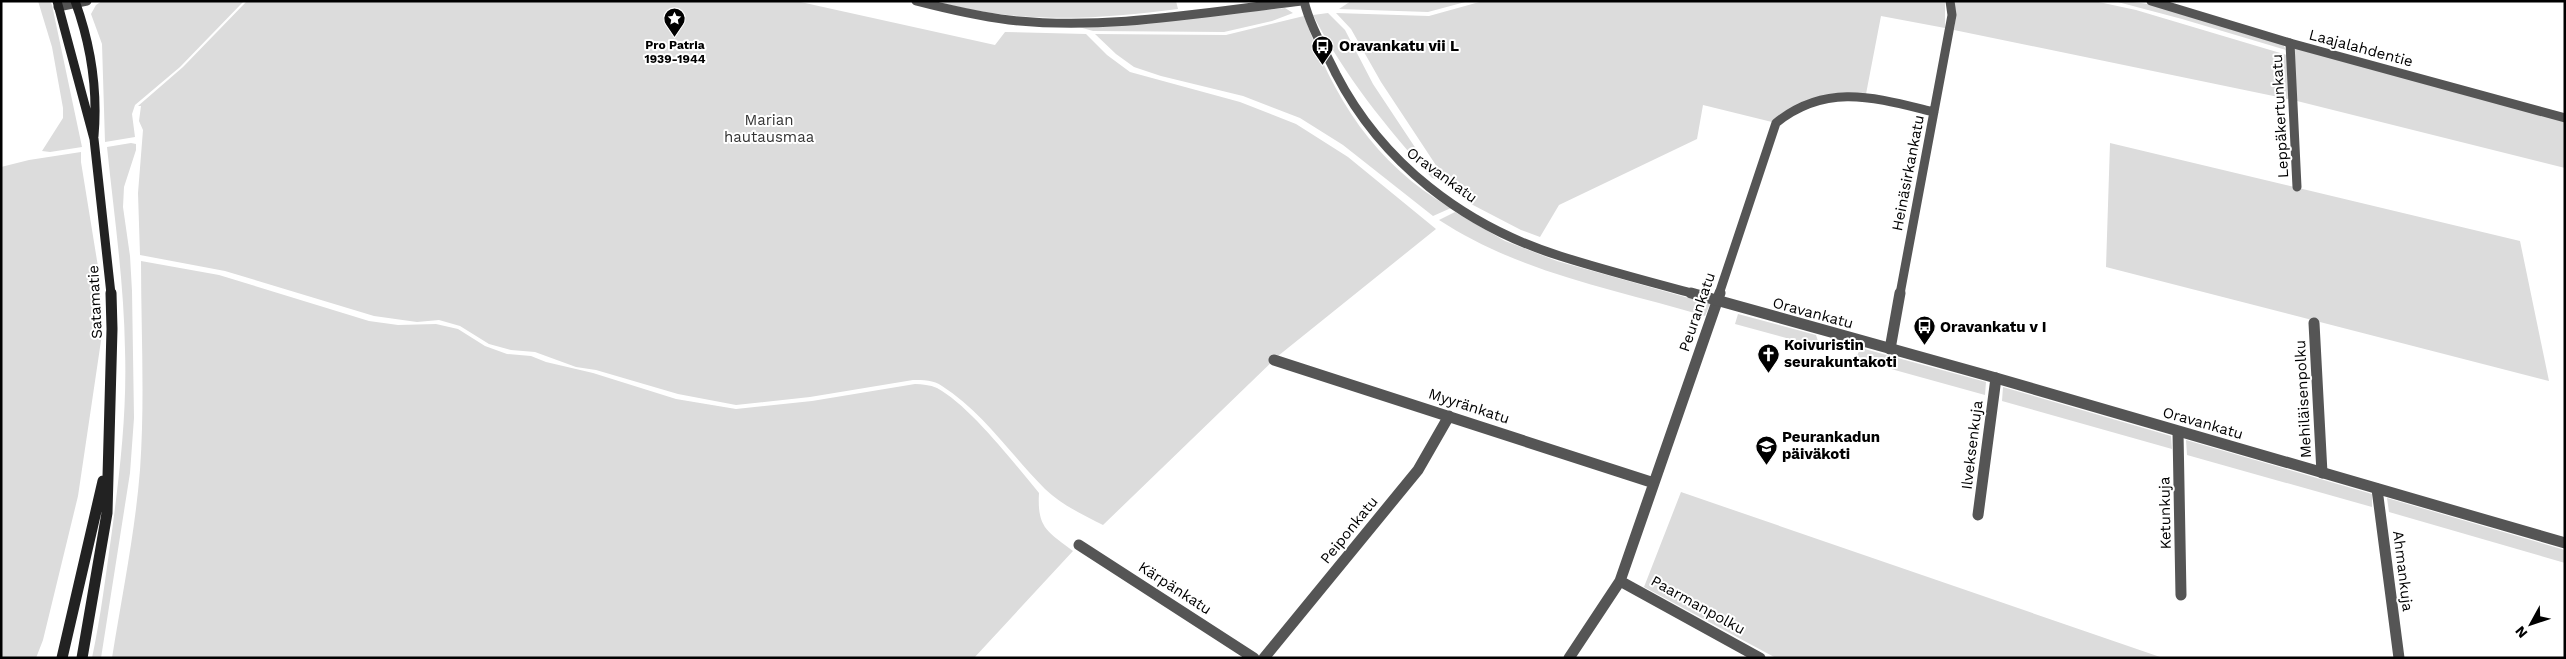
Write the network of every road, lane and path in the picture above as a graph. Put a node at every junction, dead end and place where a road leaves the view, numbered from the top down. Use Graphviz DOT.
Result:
graph roads {
  1 [pos="67,1"];
  2 [pos="87,1"];
  3 [pos="916,1"];
  4 [pos="1303,1"];
  5 [pos="1950,1"];
  6 [pos="2151,1"];
  7 [pos="75,3"];
  8 [pos="57,4"];
  9 [pos="2290,43"];
  10 [pos="1934,112"];
  11 [pos="2565,118"];
  12 [pos="94,139"];
  13 [pos="2297,187"];
  14 [pos="1716,302"];
  15 [pos="2314,323"];
  16 [pos="1890,349"];
  17 [pos="1274,360"];
  18 [pos="1996,378"];
  19 [pos="1449,416"];
  20 [pos="2178,432"];
  21 [pos="107,465"];
  22 [pos="2322,473"];
  23 [pos="1654,483"];
  24 [pos="2377,489"];
  25 [pos="1978,516"];
  26 [pos="2565,543"];
  27 [pos="1079,545"];
  28 [pos="1620,581"];
  29 [pos="2181,595"];
  30 [pos="62,658"];
  31 [pos="82,658"];
  32 [pos="1254,658"];
  33 [pos="1264,658"];
  34 [pos="1570,658"];
  35 [pos="1760,658"];
  36 [pos="2399,658"];
  1 -- 8 [label="street"];
  2 -- 7 [label="street"];
  3 -- 4 [label="street"];
  4 -- 14 [label="street, Oravankatu"];
  5 -- 10 [label="street, Heinäsirkankatu"];
  6 -- 9 [label="street, Laajalahdentie"];
  7 -- 8 [label="street"];
  7 -- 12 [label="main road, Satamatie"];
  8 -- 12 [label="main road, Satamatie"];
  9 -- 11 [label="street, Laajalahdentie"];
  9 -- 13 [label="street, Leppäkertunkatu"];
  10 -- 14 [label="street, Peurankatu"];
  10 -- 16 [label="street, Heinäsirkankatu"];
  12 -- 21 [label="main road, Satamatie"];
  14 -- 16 [label="street, Oravankatu"];
  14 -- 23 [label="street, Peurankatu"];
  15 -- 22 [label="street, Mehiläisenpolku"];
  16 -- 18 [label="street, Oravankatu"];
  17 -- 19 [label="street, Myyränkatu"];
  18 -- 20 [label="street, Oravankatu"];
  18 -- 25 [label="street, Ilveksenkuja"];
  19 -- 23 [label="street, Myyränkatu"];
  19 -- 33 [label="street, Peiponkatu"];
  20 -- 22 [label="street, Oravankatu"];
  20 -- 29 [label="street, Ketunkuja"];
  21 -- 30 [label="main road, Satamatie"];
  21 -- 31 [label="main road, Satamatie"];
  22 -- 24 [label="street, Oravankatu"];
  23 -- 28 [label="street, Peurankatu"];
  24 -- 26 [label="street, Oravankatu"];
  24 -- 36 [label="street, Ahmankuja"];
  27 -- 32 [label="street, Kärpänkatu"];
  28 -- 34 [label="street, Peurankatu"];
  28 -- 35 [label="street, Paarmanpolku"];
}
